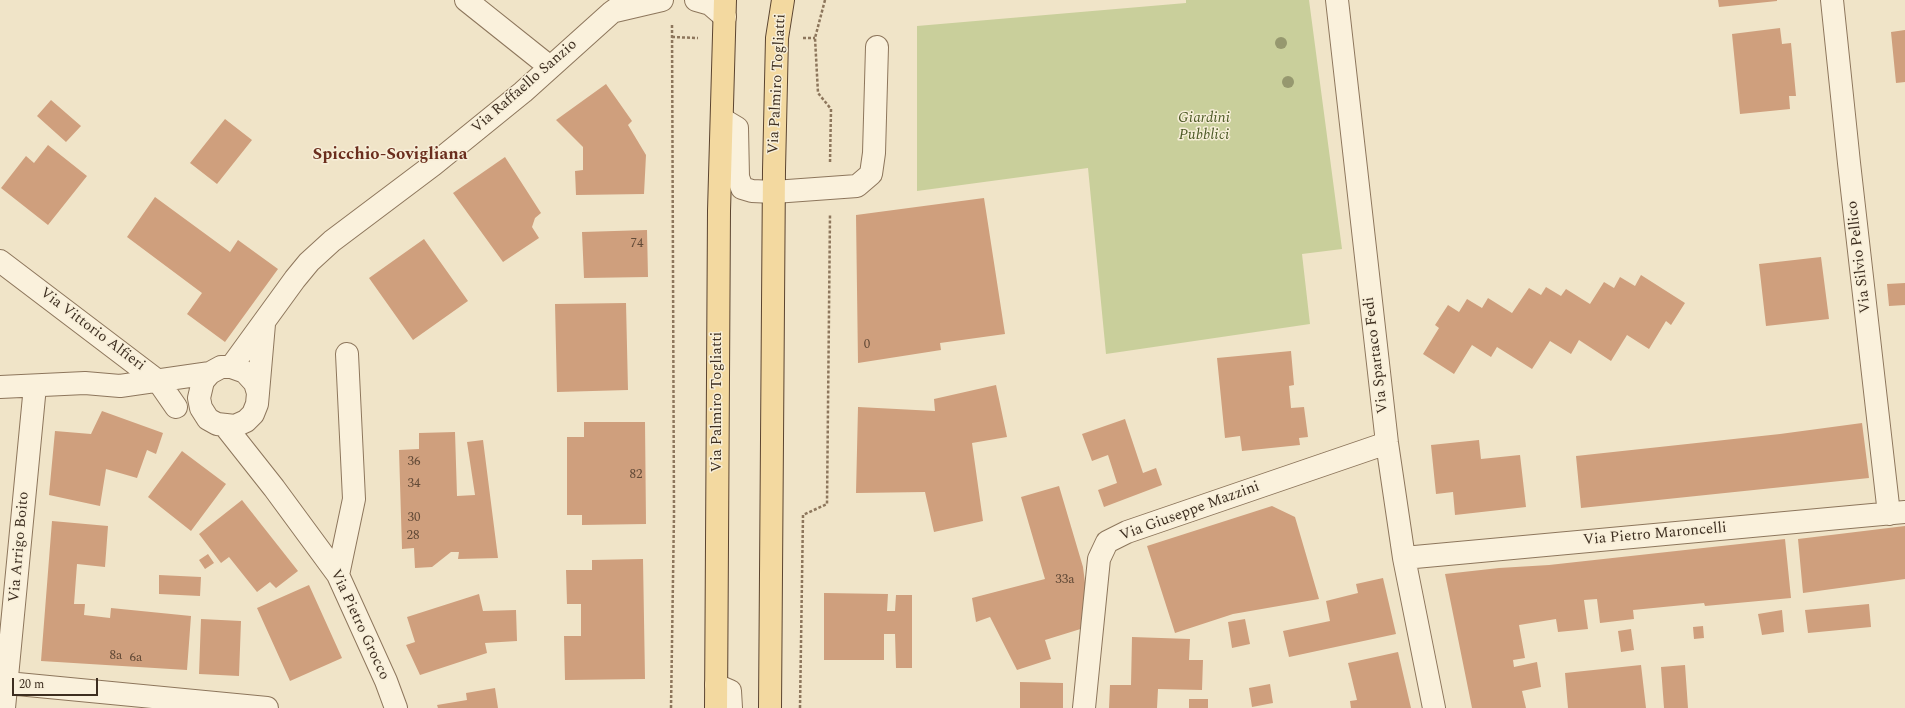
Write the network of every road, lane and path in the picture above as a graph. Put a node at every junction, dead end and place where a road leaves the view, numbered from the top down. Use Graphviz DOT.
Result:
graph roads {
  1 [pos="466,0"];
  2 [pos="662,0"];
  3 [pos="696,0"];
  4 [pos="783,0"];
  5 [pos="825,0"];
  6 [pos="1337,0"];
  7 [pos="1832,0"];
  8 [pos="620,4"];
  9 [pos="725,9"];
  10 [pos="672,37"];
  11 [pos="877,47"];
  12 [pos="550,67"];
  13 [pos="722,119"];
  14 [pos="830,188"];
  15 [pos="774,192"];
  16 [pos="0,261"];
  17 [pos="264,324"];
  18 [pos="347,354"];
  19 [pos="231,367"];
  20 [pos="210,373"];
  21 [pos="158,380"];
  22 [pos="35,386"];
  23 [pos="120,386"];
  24 [pos="0,387"];
  25 [pos="258,393"];
  26 [pos="176,406"];
  27 [pos="246,421"];
  28 [pos="216,423"];
  29 [pos="1387,443"];
  30 [pos="274,488"];
  31 [pos="1897,513"];
  32 [pos="1404,558"];
  33 [pos="338,575"];
  34 [pos="7,683"];
  35 [pos="716,685"];
  36 [pos="4,708"];
  37 [pos="267,708"];
  38 [pos="396,708"];
  39 [pos="671,708"];
  40 [pos="716,708"];
  41 [pos="731,708"];
  42 [pos="770,708"];
  43 [pos="800,708"];
  44 [pos="1084,708"];
  45 [pos="1434,708"];
  1 -- 12 [label="street"];
  2 -- 8 [label="street, Via Raffaello Sanzio"];
  3 -- 9 [label="street"];
  4 -- 15 [label="main road, Via Palmiro Togliatti"];
  5 -- 14 [label="path"];
  6 -- 29 [label="street, Via Spartaco Fedi"];
  7 -- 31 [label="street, Via Silvio Pellico"];
  8 -- 12 [label="street, Via Raffaello Sanzio"];
  9 -- 13 [label="main road, Via Palmiro Togliatti"];
  10 -- 39 [label="path"];
  11 -- 14 [label="street"];
  12 -- 17 [label="street, Via Raffaello Sanzio"];
  13 -- 15 [label="street"];
  13 -- 35 [label="main road, Via Palmiro Togliatti"];
  14 -- 15 [label="street"];
  14 -- 43 [label="path"];
  15 -- 42 [label="main road, Via Palmiro Togliatti"];
  16 -- 21 [label="street, Via Vittorio Alfieri"];
  17 -- 19 [label="street, Via Raffaello Sanzio"];
  17 -- 25 [label="street"];
  18 -- 33 [label="street"];
  19 -- 20 [label="street"];
  19 -- 25 [label="street"];
  20 -- 21 [label="street"];
  20 -- 28 [label="street"];
  21 -- 23 [label="street"];
  21 -- 26 [label="street, Via Vittorio Alfieri"];
  22 -- 23 [label="street"];
  22 -- 24 [label="street"];
  22 -- 34 [label="street, Via Arrigo Boito"];
  23 -- 26 [label="street"];
  25 -- 27 [label="street"];
  26 -- 28 [label="street"];
  27 -- 28 [label="street"];
  27 -- 30 [label="street, Via Pietro Grocco"];
  28 -- 30 [label="street, Via Pietro Grocco"];
  29 -- 32 [label="street, Via Spartaco Fedi"];
  29 -- 44 [label="street, Via Giuseppe Mazzini"];
  30 -- 33 [label="street, Via Pietro Grocco"];
  31 -- 32 [label="street, Via Pietro Maroncelli"];
  32 -- 45 [label="street, Via Spartaco Fedi"];
  33 -- 38 [label="street, Via Pietro Grocco"];
  34 -- 36 [label="street, Via Arrigo Boito"];
  34 -- 37 [label="street"];
  35 -- 40 [label="main road, Via Palmiro Togliatti"];
  35 -- 41 [label="street"];
}
